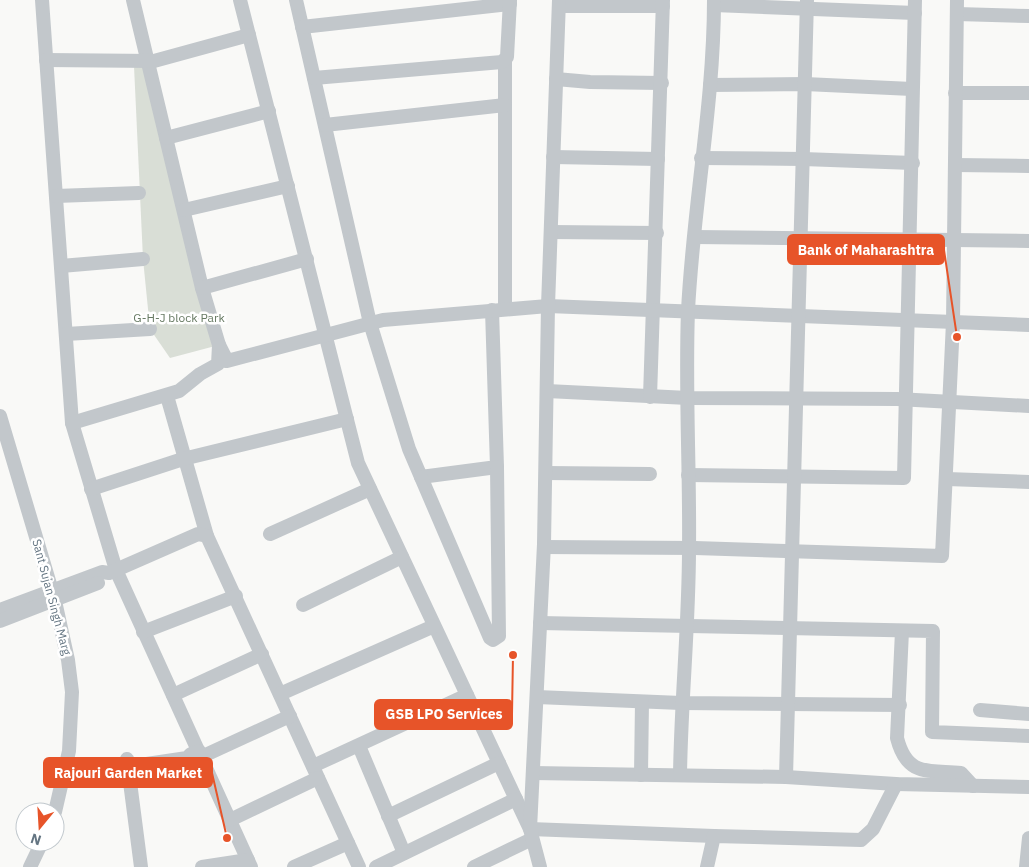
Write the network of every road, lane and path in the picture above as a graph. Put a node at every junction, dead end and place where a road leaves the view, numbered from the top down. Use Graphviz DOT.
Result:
graph roads {
  1 [pos="42,0"];
  2 [pos="132,0"];
  3 [pos="240,0"];
  4 [pos="296,0"];
  5 [pos="510,2"];
  6 [pos="714,2"];
  7 [pos="559,3"];
  8 [pos="663,3"];
  9 [pos="807,4"];
  10 [pos="915,6"];
  11 [pos="957,7"];
  12 [pos="1029,16"];
  13 [pos="302,27"];
  14 [pos="249,35"];
  15 [pos="46,60"];
  16 [pos="147,60"];
  17 [pos="505,61"];
  18 [pos="314,78"];
  19 [pos="556,79"];
  20 [pos="662,83"];
  21 [pos="805,84"];
  22 [pos="710,85"];
  23 [pos="912,89"];
  24 [pos="955,93"];
  25 [pos="1029,93"];
  26 [pos="505,105"];
  27 [pos="269,111"];
  28 [pos="325,126"];
  29 [pos="166,138"];
  30 [pos="553,157"];
  31 [pos="701,158"];
  32 [pos="658,159"];
  33 [pos="803,159"];
  34 [pos="913,163"];
  35 [pos="955,165"];
  36 [pos="1029,166"];
  37 [pos="288,186"];
  38 [pos="139,193"];
  39 [pos="56,196"];
  40 [pos="184,210"];
  41 [pos="550,232"];
  42 [pos="657,233"];
  43 [pos="694,237"];
  44 [pos="800,238"];
  45 [pos="911,240"];
  46 [pos="955,241"];
  47 [pos="1029,241"];
  48 [pos="143,259"];
  49 [pos="307,259"];
  50 [pos="61,266"];
  51 [pos="202,288"];
  52 [pos="548,306"];
  53 [pos="499,310"];
  54 [pos="654,310"];
  55 [pos="688,312"];
  56 [pos="798,316"];
  57 [pos="907,320"];
  58 [pos="953,322"];
  59 [pos="370,323"];
  60 [pos="1029,325"];
  61 [pos="150,329"];
  62 [pos="66,334"];
  63 [pos="326,334"];
  64 [pos="219,345"];
  65 [pos="547,391"];
  66 [pos="167,396"];
  67 [pos="650,397"];
  68 [pos="688,398"];
  69 [pos="796,400"];
  70 [pos="905,400"];
  71 [pos="950,404"];
  72 [pos="1029,406"];
  73 [pos="0,416"];
  74 [pos="347,419"];
  75 [pos="72,423"];
  76 [pos="183,459"];
  77 [pos="497,467"];
  78 [pos="546,473"];
  79 [pos="650,474"];
  80 [pos="688,475"];
  81 [pos="794,476"];
  82 [pos="421,477"];
  83 [pos="947,479"];
  84 [pos="1029,482"];
  85 [pos="91,488"];
  86 [pos="370,489"];
  87 [pos="270,534"];
  88 [pos="206,536"];
  89 [pos="544,547"];
  90 [pos="689,548"];
  91 [pos="792,553"];
  92 [pos="402,557"];
  93 [pos="113,571"];
  94 [pos="54,595"];
  95 [pos="236,596"];
  96 [pos="304,605"];
  97 [pos="0,610"];
  98 [pos="0,621"];
  99 [pos="540,623"];
  100 [pos="434,626"];
  101 [pos="688,626"];
  102 [pos="790,627"];
  103 [pos="902,631"];
  104 [pos="143,632"];
  105 [pos="262,654"];
  106 [pos="280,694"];
  107 [pos="173,695"];
  108 [pos="467,695"];
  109 [pos="536,697"];
  110 [pos="642,702"];
  111 [pos="681,703"];
  112 [pos="788,704"];
  113 [pos="900,705"];
  114 [pos="980,710"];
  115 [pos="1029,714"];
  116 [pos="290,716"];
  117 [pos="1029,736"];
  118 [pos="359,746"];
  119 [pos="197,754"];
  120 [pos="128,764"];
  121 [pos="499,764"];
  122 [pos="69,770"];
  123 [pos="316,772"];
  124 [pos="533,773"];
  125 [pos="641,775"];
  126 [pos="680,775"];
  127 [pos="786,777"];
  128 [pos="896,784"];
  129 [pos="972,786"];
  130 [pos="1029,787"];
  131 [pos="516,799"];
  132 [pos="58,802"];
  133 [pos="388,816"];
  134 [pos="230,820"];
  135 [pos="531,834"];
  136 [pos="714,836"];
  137 [pos="1029,838"];
  138 [pos="348,843"];
  139 [pos="37,852"];
  140 [pos="404,853"];
  141 [pos="249,864"];
  142 [pos="30,867"];
  143 [pos="141,867"];
  144 [pos="202,867"];
  145 [pos="294,867"];
  146 [pos="359,867"];
  147 [pos="376,867"];
  148 [pos="474,867"];
  149 [pos="540,867"];
  150 [pos="707,867"];
  151 [pos="1026,867"];
  1 -- 15 [label="street"];
  2 -- 16 [label="street"];
  3 -- 14 [label="street"];
  4 -- 13 [label="street"];
  5 -- 13 [label="street"];
  5 -- 17 [label="street"];
  6 -- 9 [label="street"];
  6 -- 22 [label="street"];
  7 -- 8 [label="street"];
  7 -- 19 [label="street"];
  8 -- 20 [label="street"];
  9 -- 10 [label="street"];
  9 -- 21 [label="street"];
  10 -- 23 [label="street"];
  11 -- 12 [label="street"];
  11 -- 24 [label="street"];
  13 -- 18 [label="street"];
  14 -- 16 [label="street"];
  14 -- 27 [label="street"];
  15 -- 16 [label="street"];
  15 -- 39 [label="street"];
  16 -- 29 [label="street"];
  17 -- 18 [label="street"];
  17 -- 26 [label="street"];
  18 -- 28 [label="street"];
  19 -- 20 [label="street"];
  19 -- 30 [label="street"];
  20 -- 32 [label="street"];
  21 -- 22 [label="street"];
  21 -- 23 [label="street"];
  21 -- 33 [label="street"];
  22 -- 31 [label="street"];
  23 -- 34 [label="street"];
  24 -- 25 [label="street"];
  24 -- 35 [label="street"];
  26 -- 28 [label="street"];
  26 -- 53 [label="street"];
  27 -- 29 [label="street"];
  27 -- 37 [label="street"];
  28 -- 59 [label="street"];
  29 -- 40 [label="street"];
  30 -- 32 [label="street"];
  30 -- 41 [label="street"];
  31 -- 33 [label="street"];
  31 -- 43 [label="street"];
  32 -- 42 [label="street"];
  33 -- 34 [label="street"];
  33 -- 44 [label="street"];
  34 -- 45 [label="street"];
  35 -- 36 [label="street"];
  35 -- 46 [label="street"];
  37 -- 40 [label="street"];
  37 -- 49 [label="street"];
  38 -- 39 [label="street"];
  39 -- 50 [label="street"];
  40 -- 51 [label="street"];
  41 -- 42 [label="street"];
  41 -- 52 [label="street"];
  42 -- 54 [label="street"];
  43 -- 44 [label="street"];
  43 -- 55 [label="street"];
  44 -- 45 [label="street"];
  44 -- 56 [label="street"];
  45 -- 46 [label="street"];
  45 -- 57 [label="street"];
  46 -- 47 [label="street"];
  46 -- 58 [label="street"];
  48 -- 50 [label="street"];
  49 -- 51 [label="street"];
  49 -- 63 [label="street"];
  50 -- 62 [label="street"];
  51 -- 64 [label="street"];
  52 -- 53 [label="street"];
  52 -- 54 [label="street"];
  52 -- 65 [label="street"];
  53 -- 59 [label="street"];
  53 -- 77 [label="street"];
  54 -- 55 [label="street"];
  54 -- 67 [label="street"];
  55 -- 56 [label="street"];
  55 -- 68 [label="street"];
  56 -- 57 [label="street"];
  56 -- 69 [label="street"];
  57 -- 58 [label="street"];
  57 -- 70 [label="street"];
  58 -- 60 [label="street"];
  58 -- 71 [label="street"];
  59 -- 63 [label="street"];
  59 -- 82 [label="street"];
  61 -- 62 [label="street"];
  62 -- 75 [label="street"];
  63 -- 64 [label="street"];
  63 -- 74 [label="street"];
  64 -- 66 [label="street"];
  65 -- 67 [label="street"];
  65 -- 78 [label="street"];
  66 -- 75 [label="street"];
  66 -- 76 [label="street"];
  67 -- 68 [label="street"];
  68 -- 69 [label="street"];
  68 -- 80 [label="street"];
  69 -- 70 [label="street"];
  69 -- 81 [label="street"];
  70 -- 71 [label="street"];
  70 -- 81 [label="street"];
  71 -- 72 [label="street"];
  71 -- 83 [label="street"];
  73 -- 94 [label="street, Sant Sujan Singh Marg"];
  74 -- 76 [label="street"];
  74 -- 86 [label="street"];
  75 -- 85 [label="street"];
  76 -- 85 [label="street"];
  76 -- 88 [label="street"];
  77 -- 82 [label="street"];
  77 -- 82 [label="street"];
  78 -- 79 [label="street"];
  78 -- 89 [label="street"];
  80 -- 81 [label="street"];
  80 -- 90 [label="street"];
  81 -- 91 [label="street"];
  83 -- 84 [label="street"];
  83 -- 91 [label="street"];
  85 -- 93 [label="street"];
  86 -- 87 [label="street"];
  86 -- 92 [label="street"];
  88 -- 93 [label="street"];
  88 -- 95 [label="street"];
  89 -- 90 [label="street"];
  89 -- 99 [label="street"];
  90 -- 91 [label="street"];
  90 -- 101 [label="street"];
  91 -- 102 [label="street"];
  92 -- 96 [label="street"];
  92 -- 100 [label="street"];
  93 -- 94 [label="street"];
  93 -- 104 [label="street"];
  94 -- 97 [label="street"];
  94 -- 98 [label="street"];
  94 -- 122 [label="street, Sant Sujan Singh Marg"];
  95 -- 104 [label="street"];
  95 -- 105 [label="street"];
  99 -- 101 [label="street"];
  99 -- 109 [label="street"];
  100 -- 106 [label="street"];
  100 -- 108 [label="street"];
  101 -- 102 [label="street"];
  101 -- 111 [label="street"];
  102 -- 103 [label="street"];
  102 -- 112 [label="street"];
  103 -- 113 [label="street"];
  103 -- 117 [label="street"];
  104 -- 107 [label="street"];
  105 -- 106 [label="street"];
  105 -- 107 [label="street"];
  106 -- 116 [label="street"];
  107 -- 119 [label="street"];
  108 -- 118 [label="street"];
  108 -- 121 [label="street"];
  109 -- 110 [label="street"];
  109 -- 124 [label="street"];
  110 -- 111 [label="street"];
  110 -- 125 [label="street"];
  111 -- 112 [label="street"];
  111 -- 126 [label="street"];
  112 -- 113 [label="street"];
  112 -- 127 [label="street"];
  113 -- 129 [label="street"];
  114 -- 115 [label="street"];
  116 -- 119 [label="street"];
  116 -- 123 [label="street"];
  118 -- 123 [label="street"];
  118 -- 133 [label="street"];
  119 -- 120 [label="street"];
  119 -- 134 [label="street"];
  120 -- 122 [label="street"];
  120 -- 143 [label="street"];
  121 -- 131 [label="street"];
  121 -- 133 [label="street"];
  122 -- 132 [label="street, Sant Sujan Singh Marg"];
  123 -- 134 [label="street"];
  123 -- 138 [label="street"];
  124 -- 125 [label="street"];
  124 -- 135 [label="street"];
  125 -- 126 [label="street"];
  126 -- 127 [label="street"];
  127 -- 128 [label="street"];
  128 -- 129 [label="street"];
  128 -- 136 [label="street"];
  129 -- 130 [label="street"];
  131 -- 135 [label="street"];
  131 -- 140 [label="street"];
  133 -- 140 [label="street"];
  134 -- 141 [label="street"];
  135 -- 136 [label="street"];
  135 -- 148 [label="street"];
  135 -- 149 [label="street"];
  136 -- 150 [label="street"];
  137 -- 151 [label="street"];
  138 -- 145 [label="street"];
  138 -- 146 [label="street"];
  139 -- 142 [label="street"];
  140 -- 147 [label="street"];
  141 -- 144 [label="street"];
}
